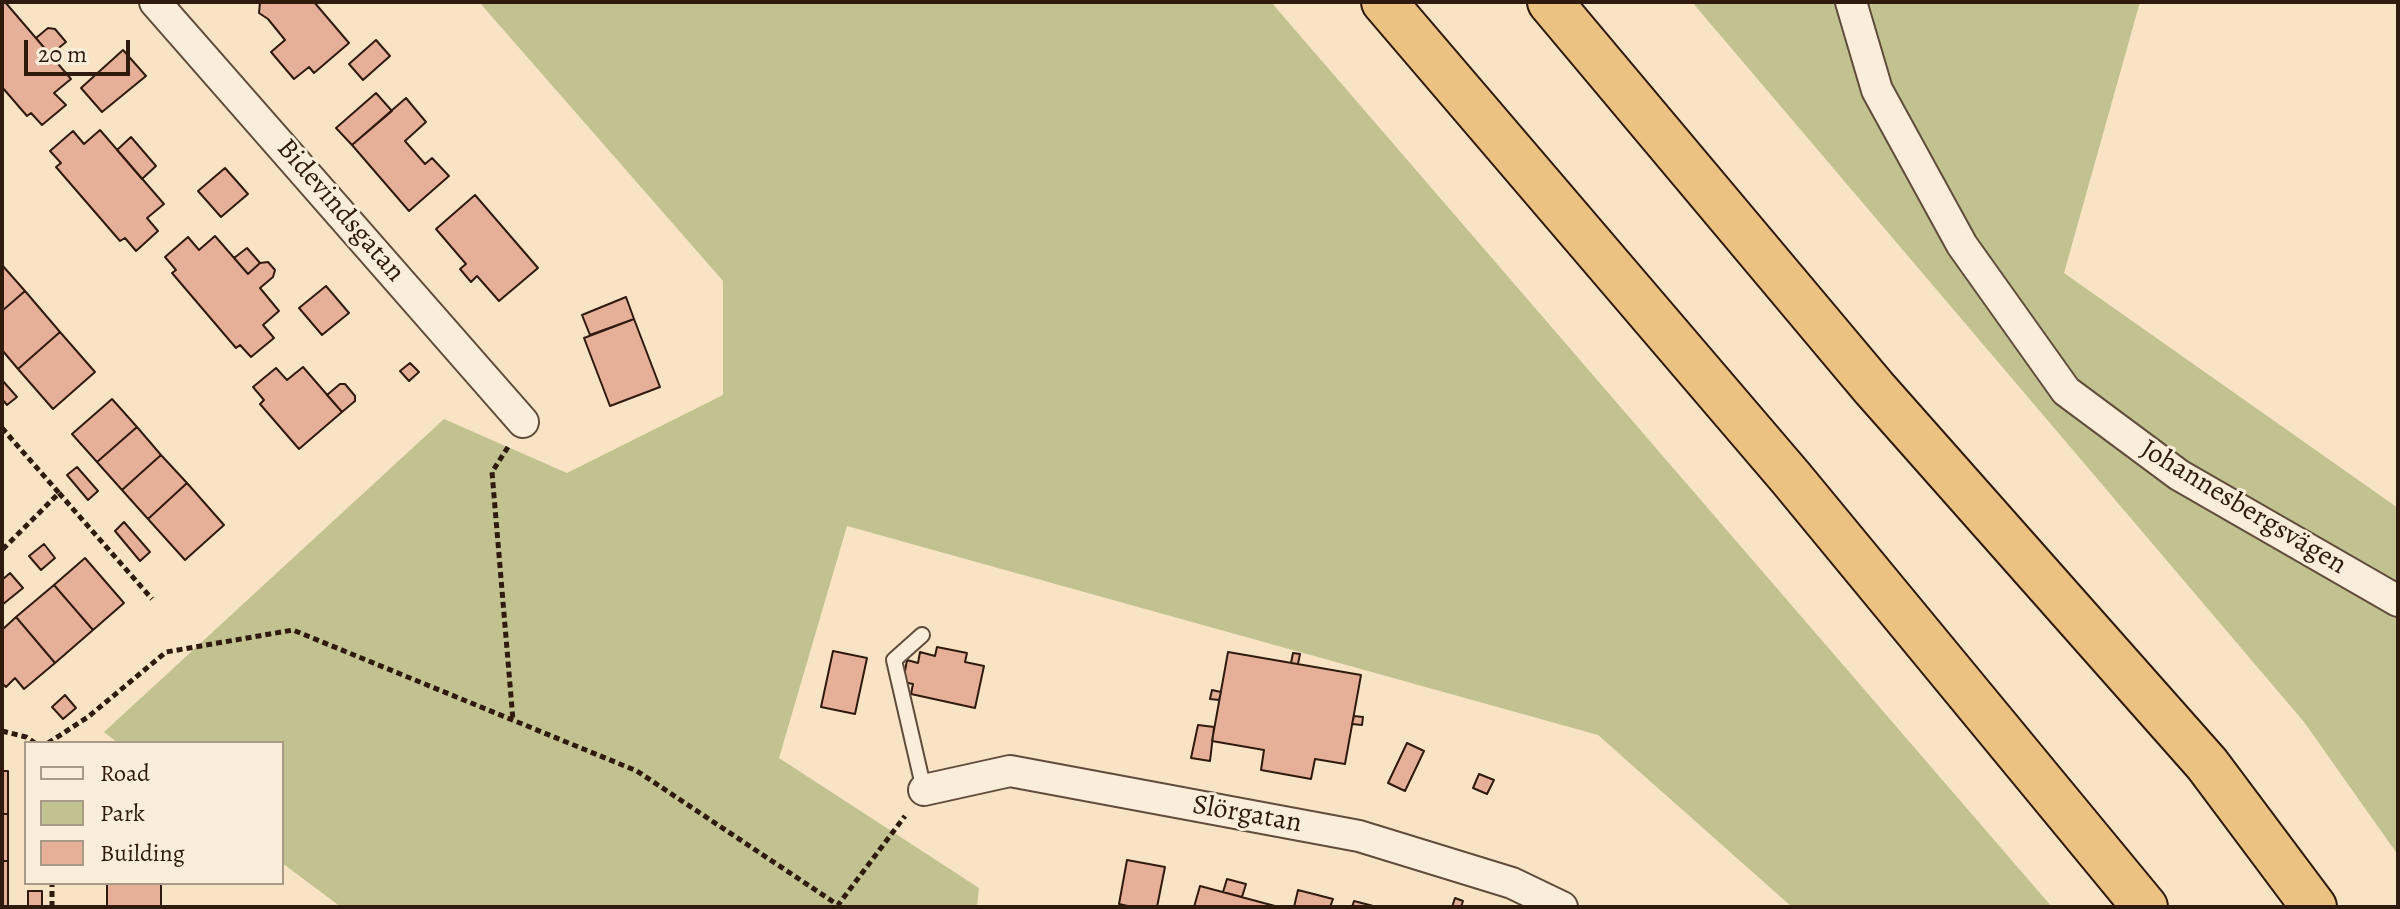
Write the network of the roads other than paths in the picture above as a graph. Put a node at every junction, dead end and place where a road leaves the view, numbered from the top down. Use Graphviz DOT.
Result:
graph roads {
  1 [pos="155,2"];
  2 [pos="1384,2"];
  3 [pos="1550,2"];
  4 [pos="1851,2"];
  5 [pos="523,422"];
  6 [pos="2398,601"];
  7 [pos="922,635"];
  8 [pos="924,790"];
  9 [pos="1562,907"];
  10 [pos="2145,907"];
  11 [pos="2314,907"];
  1 -- 5 [label="street, Bidevindsgatan"];
  2 -- 10 [label="highway"];
  3 -- 11 [label="highway"];
  4 -- 6 [label="street, Johannesbergsvägen"];
  7 -- 8 [label="lane"];
  8 -- 9 [label="street, Slörgatan"];
}
